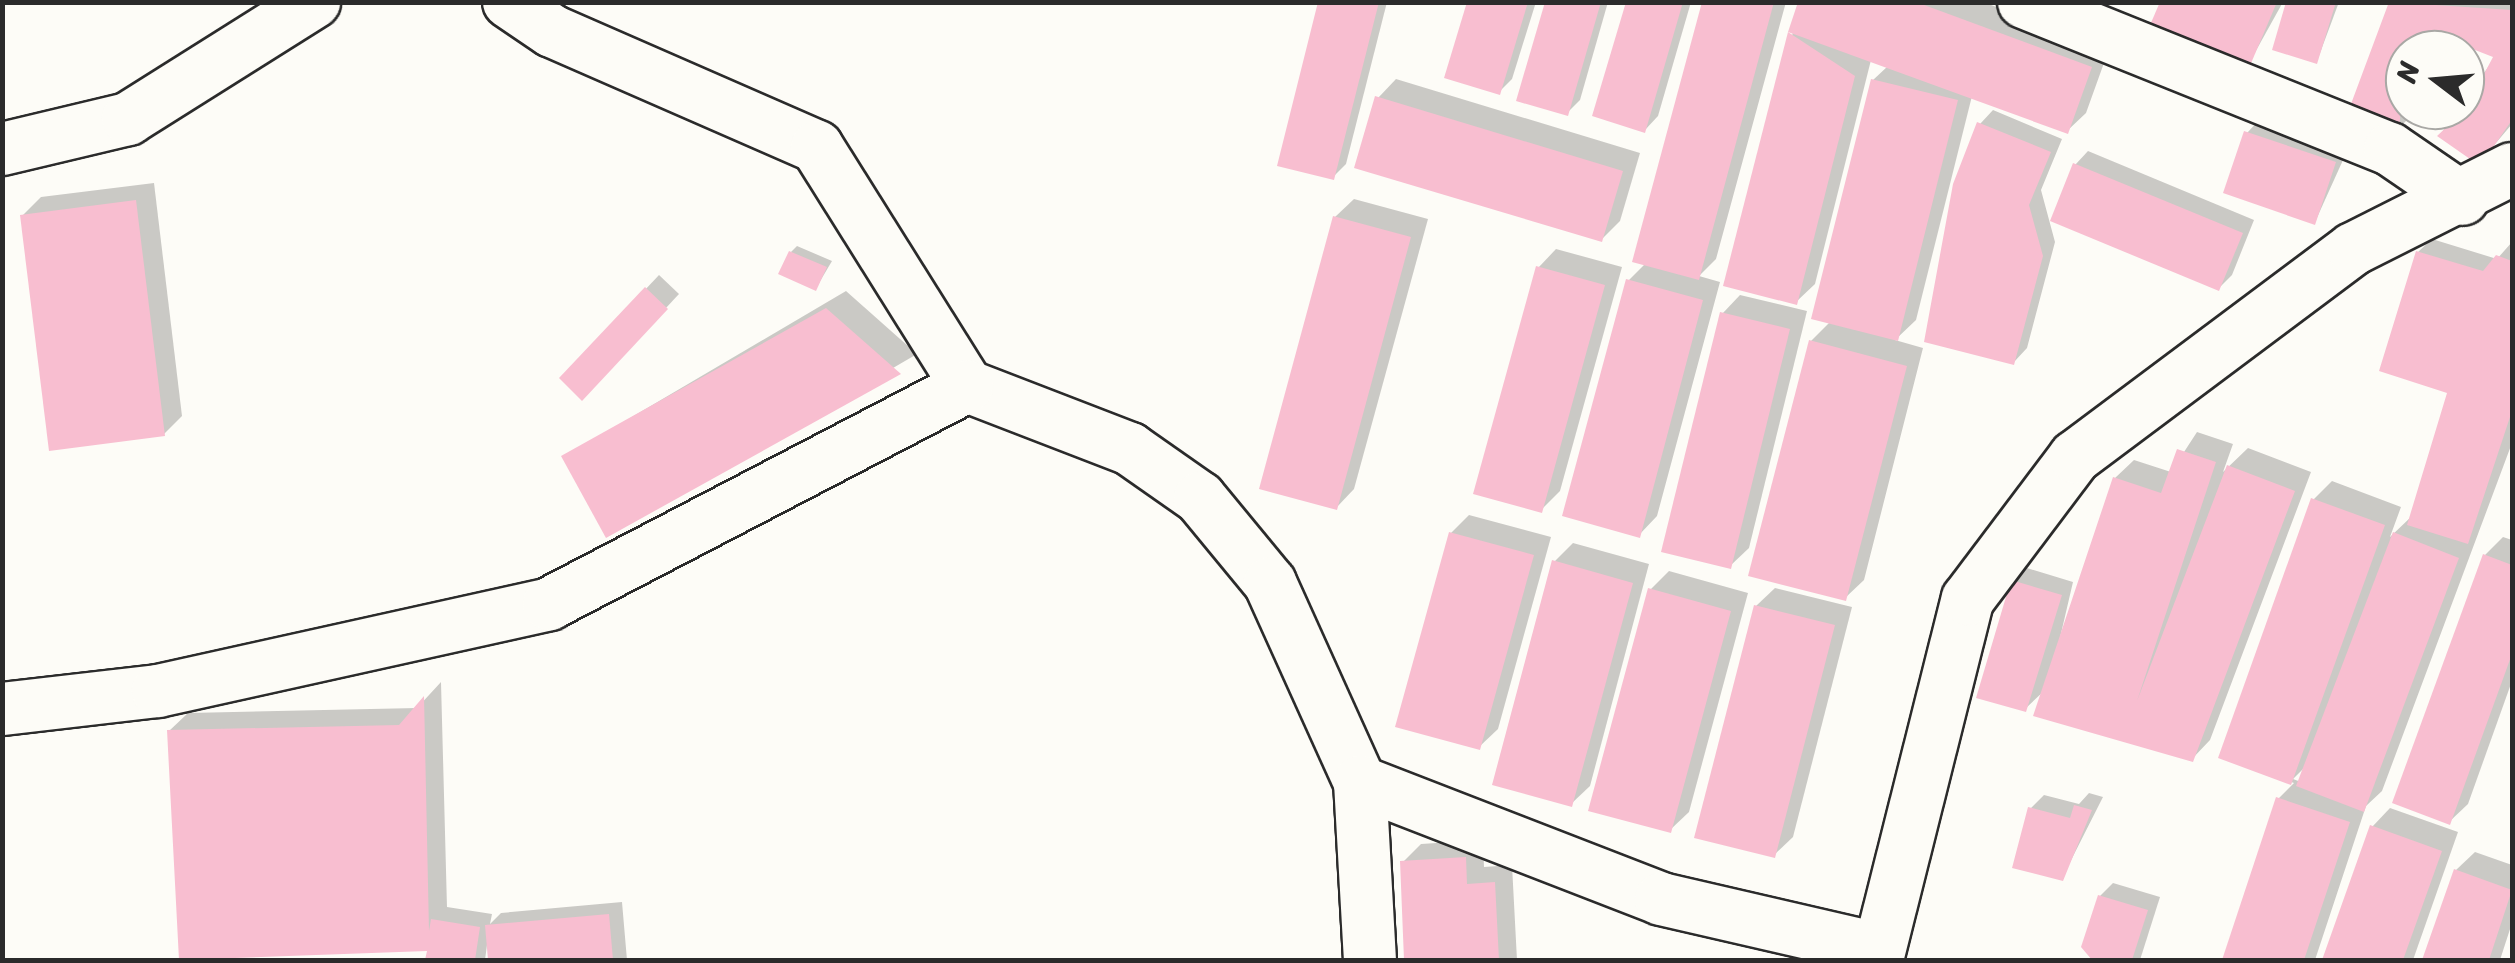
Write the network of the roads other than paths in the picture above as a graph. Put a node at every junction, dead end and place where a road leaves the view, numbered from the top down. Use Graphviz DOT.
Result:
graph roads {
  1 [pos="314,2"];
  2 [pos="509,2"];
  3 [pos="2024,2"];
  4 [pos="2,149"];
  5 [pos="2512,169"];
  6 [pos="2464,199"];
  7 [pos="967,386"];
  8 [pos="2,709"];
  9 [pos="1360,782"];
  10 [pos="1877,955"];
  11 [pos="1370,960"];
  1 -- 4 [label="street"];
  2 -- 7 [label="street"];
  3 -- 6 [label="street"];
  5 -- 6 [label="street"];
  6 -- 10 [label="street"];
  7 -- 8 [label="street"];
  7 -- 9 [label="street"];
  9 -- 10 [label="street"];
  9 -- 11 [label="street"];
}
